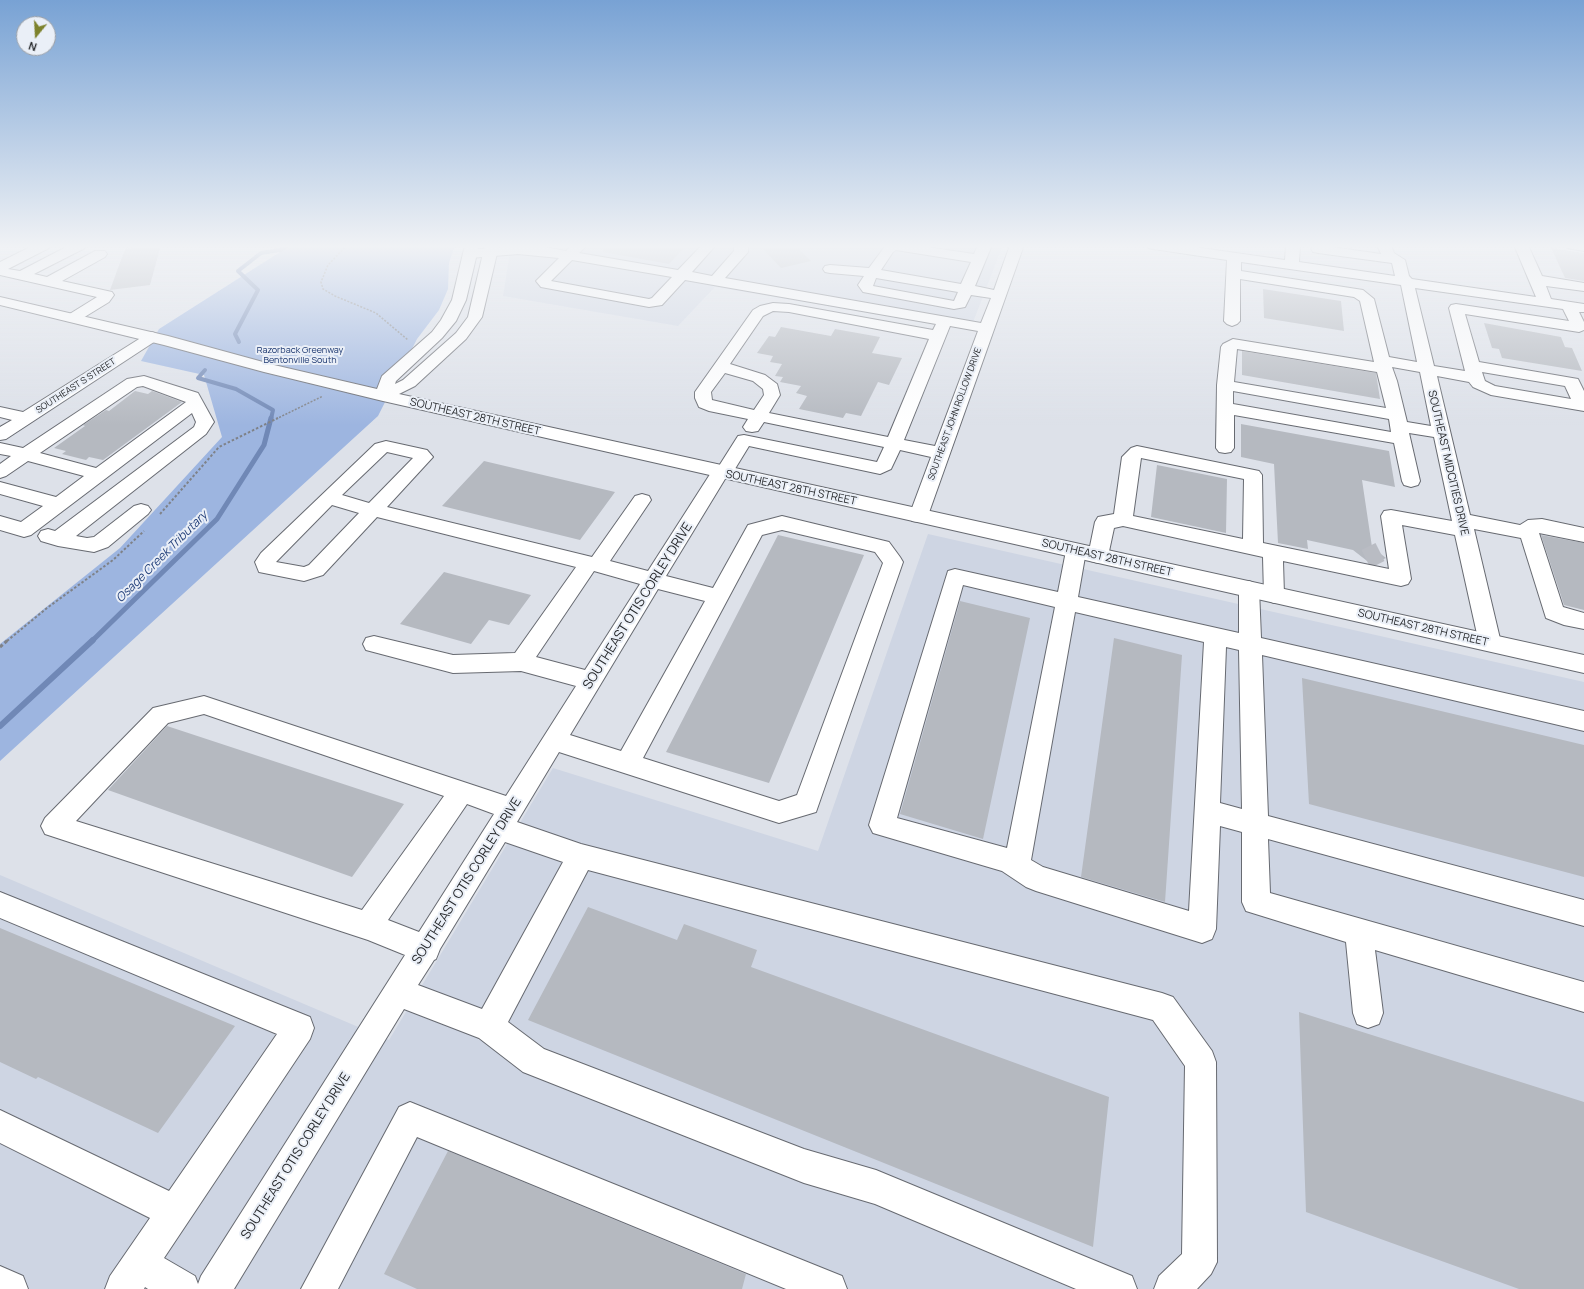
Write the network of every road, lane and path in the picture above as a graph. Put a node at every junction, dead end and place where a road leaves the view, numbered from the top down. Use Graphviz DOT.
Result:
graph roads {
  1 [pos="18,305"];
  2 [pos="94,305"];
  3 [pos="357,305"];
  4 [pos="456,305"];
  5 [pos="479,305"];
  6 [pos="831,305"];
  7 [pos="995,305"];
  8 [pos="1232,305"];
  9 [pos="1369,305"];
  10 [pos="1411,305"];
  11 [pos="1562,305"];
  12 [pos="1568,306"];
  13 [pos="1584,308"];
  14 [pos="73,318"];
  15 [pos="1232,321"];
  16 [pos="986,328"];
  17 [pos="941,329"];
  18 [pos="152,338"];
  19 [pos="411,343"];
  20 [pos="1383,364"];
  21 [pos="720,367"];
  22 [pos="1426,369"];
  23 [pos="1474,372"];
  24 [pos="1225,385"];
  25 [pos="383,396"];
  26 [pos="315,399"];
  27 [pos="195,403"];
  28 [pos="1225,408"];
  29 [pos="0,412"];
  30 [pos="759,416"];
  31 [pos="26,418"];
  32 [pos="1399,427"];
  33 [pos="256,428"];
  34 [pos="1441,433"];
  35 [pos="0,435"];
  36 [pos="744,440"];
  37 [pos="894,443"];
  38 [pos="0,448"];
  39 [pos="1225,448"];
  40 [pos="942,453"];
  41 [pos="25,455"];
  42 [pos="0,472"];
  43 [pos="722,473"];
  44 [pos="98,474"];
  45 [pos="1411,481"];
  46 [pos="0,488"];
  47 [pos="328,498"];
  48 [pos="642,500"];
  49 [pos="58,504"];
  50 [pos="142,510"];
  51 [pos="373,510"];
  52 [pos="919,516"];
  53 [pos="1123,520"];
  54 [pos="0,523"];
  55 [pos="1462,525"];
  56 [pos="24,530"];
  57 [pos="1529,533"];
  58 [pos="1584,535"];
  59 [pos="58,539"];
  60 [pos="1253,548"];
  61 [pos="1076,551"];
  62 [pos="1273,552"];
  63 [pos="1098,556"];
  64 [pos="593,564"];
  65 [pos="654,581"];
  66 [pos="1249,589"];
  67 [pos="1274,595"];
  68 [pos="718,597"];
  69 [pos="1067,602"];
  70 [pos="1584,621"];
  71 [pos="1215,637"];
  72 [pos="1490,643"];
  73 [pos="374,644"];
  74 [pos="1251,646"];
  75 [pos="521,662"];
  76 [pos="1584,664"];
  77 [pos="592,681"];
  78 [pos="1584,721"];
  79 [pos="555,741"];
  80 [pos="627,764"];
  81 [pos="462,791"];
  82 [pos="1208,811"];
  83 [pos="506,819"];
  84 [pos="1254,824"];
  85 [pos="581,856"];
  86 [pos="1017,866"];
  87 [pos="0,905"];
  88 [pos="1584,913"];
  89 [pos="368,926"];
  90 [pos="1359,932"];
  91 [pos="426,949"];
  92 [pos="398,992"];
  93 [pos="1584,997"];
  94 [pos="1368,1013"];
  95 [pos="489,1027"];
  96 [pos="0,1126"];
  97 [pos="175,1212"];
  98 [pos="132,1276"];
  99 [pos="0,1284"];
  100 [pos="10,1289"];
  101 [pos="182,1289"];
  102 [pos="214,1289"];
  103 [pos="319,1289"];
  104 [pos="829,1289"];
  105 [pos="1119,1289"];
  106 [pos="1172,1289"];
  1 -- 14 [label="street, SOUTHEAST 28TH STREET"];
  2 -- 14 [label="street"];
  3 -- 19 [label="path"];
  4 -- 25 [label="street"];
  5 -- 25 [label="street"];
  6 -- 17 [label="street"];
  7 -- 16 [label="street, SOUTHEAST JOHN ROLLOW DRIVE"];
  8 -- 15 [label="street"];
  9 -- 20 [label="street"];
  10 -- 22 [label="street, SOUTHEAST MIDCITIES DRIVE"];
  11 -- 12 [label="street"];
  12 -- 13 [label="street"];
  12 -- 23 [label="street"];
  14 -- 18 [label="street, SOUTHEAST 28TH STREET"];
  16 -- 17 [label="street"];
  16 -- 40 [label="street, SOUTHEAST JOHN ROLLOW DRIVE"];
  17 -- 21 [label="street"];
  17 -- 37 [label="street"];
  18 -- 25 [label="street, SOUTHEAST 28TH STREET"];
  18 -- 31 [label="street, SOUTHEAST S STREET"];
  20 -- 22 [label="street"];
  20 -- 24 [label="street"];
  20 -- 32 [label="street"];
  21 -- 30 [label="street, SOUTHEAST OTIS CORLEY DRIVE"];
  21 -- 30 [label="street"];
  22 -- 23 [label="street"];
  22 -- 34 [label="street, SOUTHEAST MIDCITIES DRIVE"];
  23 -- 23 [label="street"];
  24 -- 28 [label="street"];
  24 -- 32 [label="street"];
  25 -- 43 [label="street, SOUTHEAST 28TH STREET"];
  26 -- 33 [label="path"];
  27 -- 41 [label="street"];
  27 -- 44 [label="street"];
  27 -- 59 [label="street"];
  28 -- 32 [label="street"];
  28 -- 39 [label="street"];
  29 -- 31 [label="street"];
  30 -- 36 [label="street, SOUTHEAST OTIS CORLEY DRIVE"];
  30 -- 37 [label="street"];
  31 -- 35 [label="street, SOUTHEAST S STREET"];
  32 -- 34 [label="street"];
  32 -- 45 [label="street"];
  34 -- 55 [label="street, SOUTHEAST MIDCITIES DRIVE"];
  36 -- 37 [label="street"];
  36 -- 43 [label="street, SOUTHEAST OTIS CORLEY DRIVE"];
  37 -- 40 [label="street"];
  38 -- 41 [label="street"];
  40 -- 52 [label="street, SOUTHEAST JOHN ROLLOW DRIVE"];
  41 -- 42 [label="street"];
  41 -- 44 [label="street"];
  43 -- 52 [label="street, SOUTHEAST 28TH STREET"];
  43 -- 65 [label="street, SOUTHEAST OTIS CORLEY DRIVE"];
  44 -- 49 [label="street"];
  46 -- 49 [label="street"];
  47 -- 51 [label="street"];
  47 -- 51 [label="street"];
  47 -- 51 [label="street"];
  48 -- 64 [label="street"];
  49 -- 56 [label="street"];
  50 -- 59 [label="street"];
  51 -- 64 [label="street"];
  52 -- 61 [label="street, SOUTHEAST 28TH STREET"];
  53 -- 60 [label="street"];
  53 -- 60 [label="street"];
  53 -- 63 [label="street"];
  54 -- 56 [label="street"];
  55 -- 57 [label="street"];
  55 -- 62 [label="street"];
  55 -- 72 [label="street, SOUTHEAST MIDCITIES DRIVE"];
  56 -- 59 [label="street"];
  57 -- 58 [label="street"];
  57 -- 70 [label="street"];
  60 -- 62 [label="street"];
  61 -- 63 [label="street, SOUTHEAST 28TH STREET"];
  61 -- 69 [label="street"];
  62 -- 67 [label="street"];
  63 -- 66 [label="street, SOUTHEAST 28TH STREET"];
  64 -- 65 [label="street"];
  64 -- 75 [label="street"];
  65 -- 68 [label="street"];
  65 -- 77 [label="street, SOUTHEAST OTIS CORLEY DRIVE"];
  66 -- 67 [label="street, SOUTHEAST 28TH STREET"];
  66 -- 74 [label="street"];
  67 -- 72 [label="street, SOUTHEAST 28TH STREET"];
  68 -- 80 [label="street"];
  68 -- 80 [label="street"];
  69 -- 71 [label="street"];
  69 -- 86 [label="street"];
  69 -- 86 [label="street"];
  71 -- 74 [label="street"];
  71 -- 82 [label="street"];
  72 -- 76 [label="street, SOUTHEAST 28TH STREET"];
  73 -- 75 [label="street"];
  74 -- 78 [label="street"];
  74 -- 84 [label="street"];
  75 -- 77 [label="street"];
  77 -- 79 [label="street, SOUTHEAST OTIS CORLEY DRIVE"];
  79 -- 80 [label="street"];
  79 -- 83 [label="street, SOUTHEAST OTIS CORLEY DRIVE"];
  81 -- 83 [label="street"];
  81 -- 89 [label="street"];
  81 -- 89 [label="street"];
  82 -- 84 [label="street"];
  82 -- 86 [label="street"];
  83 -- 85 [label="street"];
  83 -- 91 [label="street, SOUTHEAST OTIS CORLEY DRIVE"];
  84 -- 88 [label="street"];
  84 -- 90 [label="street"];
  85 -- 95 [label="street"];
  85 -- 106 [label="street"];
  87 -- 97 [label="street"];
  89 -- 91 [label="street"];
  90 -- 93 [label="street"];
  90 -- 94 [label="street"];
  91 -- 92 [label="street, SOUTHEAST OTIS CORLEY DRIVE"];
  92 -- 95 [label="street"];
  92 -- 102 [label="street, SOUTHEAST OTIS CORLEY DRIVE"];
  95 -- 105 [label="street"];
  96 -- 97 [label="street"];
  97 -- 98 [label="street"];
  98 -- 101 [label="street"];
  99 -- 100 [label="street"];
  103 -- 104 [label="street"];
}
